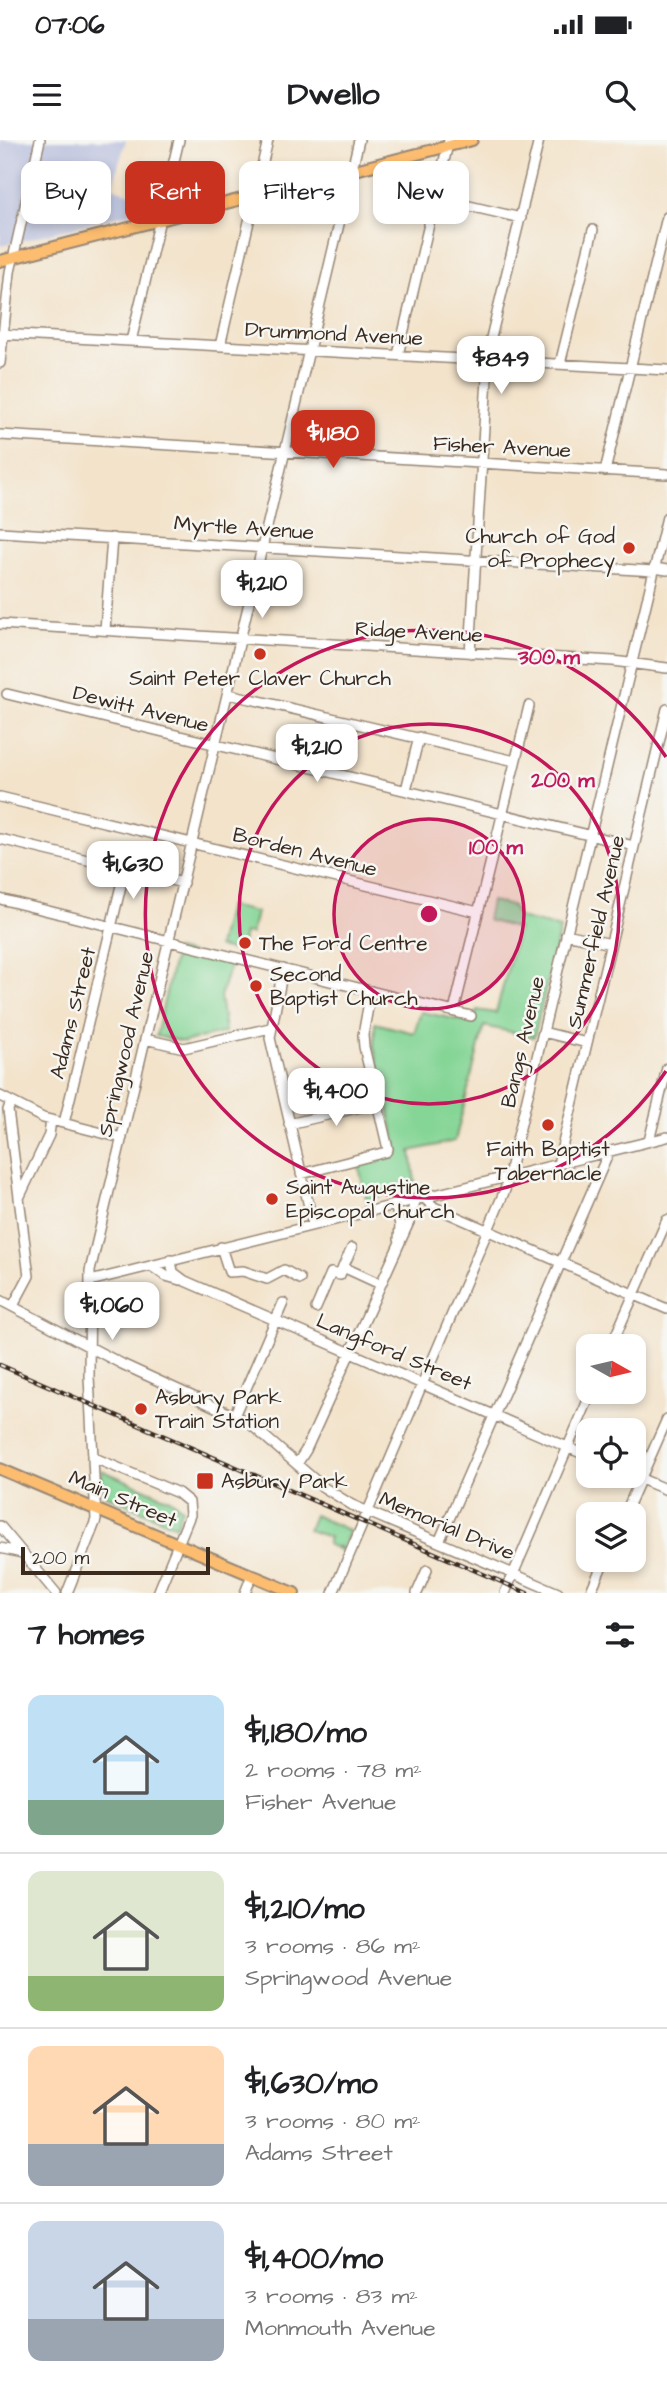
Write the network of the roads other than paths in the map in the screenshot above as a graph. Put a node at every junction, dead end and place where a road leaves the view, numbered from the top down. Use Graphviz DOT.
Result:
graph roads {
  1 [pos="40,140"];
  2 [pos="179,140"];
  3 [pos="268,140"];
  4 [pos="359,140"];
  5 [pos="472,140"];
  6 [pos="539,140"];
  7 [pos="448,144"];
  8 [pos="174,161"];
  9 [pos="263,161"];
  10 [pos="354,161"];
  11 [pos="359,169"];
  12 [pos="469,206"];
  13 [pos="667,217"];
  14 [pos="521,218"];
  15 [pos="144,224"];
  16 [pos="159,224"];
  17 [pos="248,224"];
  18 [pos="340,224"];
  19 [pos="429,224"];
  20 [pos="593,230"];
  21 [pos="663,251"];
  22 [pos="13,257"];
  23 [pos="0,261"];
  24 [pos="2,334"];
  25 [pos="131,341"];
  26 [pos="220,346"];
  27 [pos="310,351"];
  28 [pos="398,355"];
  29 [pos="488,360"];
  30 [pos="0,363"];
  31 [pos="560,364"];
  32 [pos="630,368"];
  33 [pos="667,370"];
  34 [pos="0,435"];
  35 [pos="286,452"];
  36 [pos="481,464"];
  37 [pos="605,471"];
  38 [pos="667,474"];
  39 [pos="667,517"];
  40 [pos="0,532"];
  41 [pos="111,538"];
  42 [pos="264,547"];
  43 [pos="476,560"];
  44 [pos="654,570"];
  45 [pos="667,570"];
  46 [pos="0,624"];
  47 [pos="106,630"];
  48 [pos="242,639"];
  49 [pos="470,653"];
  50 [pos="631,663"];
  51 [pos="667,668"];
  52 [pos="8,694"];
  53 [pos="229,694"];
  54 [pos="529,706"];
  55 [pos="667,709"];
  56 [pos="419,737"];
  57 [pos="216,745"];
  58 [pos="515,761"];
  59 [pos="406,790"];
  60 [pos="0,797"];
  61 [pos="502,814"];
  62 [pos="589,835"];
  63 [pos="0,839"];
  64 [pos="192,843"];
  65 [pos="634,846"];
  66 [pos="125,869"];
  67 [pos="183,883"];
  68 [pos="0,899"];
  69 [pos="478,912"];
  70 [pos="113,926"];
  71 [pos="566,934"];
  72 [pos="169,941"];
  73 [pos="611,944"];
  74 [pos="282,969"];
  75 [pos="371,991"];
  76 [pos="454,1011"];
  77 [pos="471,1016"];
  78 [pos="270,1028"];
  79 [pos="543,1032"];
  80 [pos="145,1039"];
  81 [pos="587,1043"];
  82 [pos="667,1068"];
  83 [pos="0,1096"];
  84 [pos="11,1102"];
  85 [pos="377,1103"];
  86 [pos="51,1120"];
  87 [pos="64,1123"];
  88 [pos="289,1125"];
  89 [pos="667,1137"];
  90 [pos="122,1138"];
  91 [pos="649,1141"];
  92 [pos="609,1152"];
  93 [pos="558,1164"];
  94 [pos="301,1174"];
  95 [pos="509,1176"];
  96 [pos="19,1198"];
  97 [pos="420,1198"];
  98 [pos="395,1203"];
  99 [pos="667,1220"];
  100 [pos="313,1224"];
  101 [pos="488,1231"];
  102 [pos="221,1247"];
  103 [pos="352,1248"];
  104 [pos="397,1249"];
  105 [pos="171,1260"];
  106 [pos="561,1263"];
  107 [pos="151,1266"];
  108 [pos="343,1267"];
  109 [pos="300,1279"];
  110 [pos="90,1281"];
  111 [pos="185,1281"];
  112 [pos="380,1284"];
  113 [pos="634,1294"];
  114 [pos="0,1300"];
  115 [pos="283,1303"];
  116 [pos="13,1306"];
  117 [pos="316,1308"];
  118 [pos="667,1309"];
  119 [pos="276,1321"];
  120 [pos="616,1334"];
  121 [pos="88,1346"];
  122 [pos="348,1352"];
  123 [pos="422,1384"];
  124 [pos="586,1404"];
  125 [pos="495,1415"];
  126 [pos="234,1416"];
  127 [pos="667,1419"];
  128 [pos="568,1447"];
  129 [pos="576,1451"];
  130 [pos="92,1457"];
  131 [pos="646,1458"];
  132 [pos="297,1464"];
  133 [pos="0,1469"];
  134 [pos="646,1481"];
  135 [pos="667,1490"];
  136 [pos="95,1508"];
  137 [pos="367,1511"];
  138 [pos="0,1526"];
  139 [pos="439,1542"];
  140 [pos="180,1544"];
  141 [pos="0,1548"];
  142 [pos="23,1553"];
  143 [pos="427,1570"];
  144 [pos="599,1572"];
  145 [pos="513,1574"];
  146 [pos="252,1575"];
  147 [pos="56,1593"];
  148 [pos="67,1593"];
  149 [pos="158,1593"];
  150 [pos="245,1593"];
  151 [pos="294,1593"];
  152 [pos="333,1593"];
  153 [pos="417,1593"];
  154 [pos="505,1593"];
  155 [pos="558,1593"];
  156 [pos="590,1593"];
  1 -- 22 [label="street"];
  2 -- 8 [label="street"];
  3 -- 9 [label="street"];
  4 -- 10 [label="street, Springwood Avenue"];
  5 -- 7 [label="main road"];
  6 -- 14 [label="street"];
  7 -- 11 [label="main road"];
  12 -- 14 [label="street"];
  13 -- 21 [label="street"];
  14 -- 29 [label="street"];
  15 -- 22 [label="main road"];
  16 -- 25 [label="street"];
  17 -- 26 [label="street"];
  18 -- 27 [label="street, Springwood Avenue"];
  19 -- 28 [label="street"];
  20 -- 31 [label="street"];
  21 -- 32 [label="street"];
  22 -- 23 [label="main road"];
  22 -- 24 [label="street"];
  24 -- 25 [label="street, Drummond Avenue"];
  24 -- 30 [label="street"];
  25 -- 26 [label="street, Drummond Avenue"];
  26 -- 27 [label="street, Drummond Avenue"];
  27 -- 28 [label="street, Drummond Avenue"];
  27 -- 35 [label="street, Springwood Avenue"];
  28 -- 29 [label="street, Drummond Avenue"];
  29 -- 31 [label="street, Drummond Avenue"];
  29 -- 36 [label="street"];
  31 -- 32 [label="street, Drummond Avenue"];
  32 -- 33 [label="street, Drummond Avenue"];
  32 -- 37 [label="street"];
  34 -- 35 [label="street, Fisher Avenue"];
  35 -- 36 [label="street, Fisher Avenue"];
  35 -- 42 [label="street, Springwood Avenue"];
  36 -- 37 [label="street, Fisher Avenue"];
  36 -- 43 [label="street"];
  37 -- 38 [label="street, Fisher Avenue"];
  39 -- 44 [label="street, Bangs Avenue"];
  40 -- 41 [label="street, Myrtle Avenue"];
  41 -- 42 [label="street, Myrtle Avenue"];
  41 -- 47 [label="street"];
  42 -- 43 [label="street, Myrtle Avenue"];
  42 -- 48 [label="street, Springwood Avenue"];
  43 -- 44 [label="street, Myrtle Avenue"];
  43 -- 49 [label="street"];
  44 -- 45 [label="street, Myrtle Avenue"];
  44 -- 50 [label="street, Bangs Avenue"];
  46 -- 47 [label="street, Ridge Avenue"];
  47 -- 48 [label="street, Ridge Avenue"];
  48 -- 49 [label="street, Ridge Avenue"];
  48 -- 53 [label="street, Springwood Avenue"];
  49 -- 50 [label="street, Ridge Avenue"];
  50 -- 51 [label="street, Ridge Avenue"];
  50 -- 62 [label="street, Bangs Avenue"];
  52 -- 57 [label="street, Dewitt Avenue"];
  53 -- 56 [label="street"];
  53 -- 57 [label="street, Springwood Avenue"];
  54 -- 58 [label="street"];
  55 -- 65 [label="street, Summerfield Avenue"];
  56 -- 58 [label="street"];
  56 -- 59 [label="street"];
  57 -- 59 [label="street, Dewitt Avenue"];
  57 -- 64 [label="street, Springwood Avenue"];
  58 -- 61 [label="street"];
  59 -- 61 [label="street, Dewitt Avenue"];
  60 -- 64 [label="street, Borden Avenue"];
  61 -- 62 [label="street, Dewitt Avenue"];
  61 -- 69 [label="street"];
  62 -- 65 [label="street, Dewitt Avenue"];
  62 -- 71 [label="street, Bangs Avenue"];
  63 -- 66 [label="street"];
  64 -- 67 [label="street, Springwood Avenue"];
  64 -- 69 [label="street, Borden Avenue"];
  65 -- 73 [label="street, Summerfield Avenue"];
  66 -- 67 [label="street"];
  66 -- 70 [label="street, Adams Street"];
  67 -- 72 [label="street, Springwood Avenue"];
  68 -- 70 [label="street"];
  69 -- 76 [label="street"];
  70 -- 72 [label="street"];
  70 -- 87 [label="street, Adams Street"];
  71 -- 73 [label="street"];
  71 -- 79 [label="street, Bangs Avenue"];
  72 -- 74 [label="street"];
  72 -- 80 [label="street, Springwood Avenue"];
  73 -- 81 [label="street, Summerfield Avenue"];
  74 -- 75 [label="street"];
  74 -- 78 [label="street"];
  75 -- 76 [label="street"];
  75 -- 85 [label="street"];
  76 -- 77 [label="street"];
  78 -- 80 [label="street"];
  78 -- 88 [label="street"];
  79 -- 81 [label="street"];
  79 -- 95 [label="street, Bangs Avenue"];
  80 -- 90 [label="street, Springwood Avenue"];
  81 -- 93 [label="street, Summerfield Avenue"];
  82 -- 91 [label="street"];
  83 -- 84 [label="street"];
  84 -- 86 [label="street"];
  84 -- 96 [label="street"];
  85 -- 88 [label="street"];
  85 -- 94 [label="street"];
  86 -- 87 [label="street"];
  86 -- 96 [label="street"];
  87 -- 90 [label="street"];
  88 -- 94 [label="street"];
  89 -- 91 [label="street"];
  90 -- 110 [label="street, Springwood Avenue"];
  91 -- 92 [label="street"];
  92 -- 93 [label="street"];
  92 -- 106 [label="street"];
  93 -- 95 [label="street"];
  94 -- 100 [label="street"];
  95 -- 97 [label="street"];
  95 -- 101 [label="street, Bangs Avenue"];
  96 -- 116 [label="street"];
  97 -- 98 [label="street"];
  97 -- 101 [label="street"];
  97 -- 104 [label="street"];
  98 -- 100 [label="street"];
  98 -- 104 [label="street"];
  99 -- 113 [label="street"];
  100 -- 102 [label="street"];
  101 -- 106 [label="street"];
  101 -- 123 [label="street, Bangs Avenue"];
  102 -- 105 [label="street"];
  102 -- 109 [label="street"];
  103 -- 108 [label="street"];
  104 -- 112 [label="street"];
  105 -- 107 [label="street"];
  105 -- 111 [label="street"];
  106 -- 113 [label="street"];
  106 -- 125 [label="street"];
  107 -- 110 [label="street"];
  107 -- 111 [label="street, Langford Street"];
  108 -- 112 [label="street"];
  108 -- 117 [label="street"];
  110 -- 121 [label="street, Springwood Avenue"];
  111 -- 119 [label="street, Langford Street"];
  112 -- 122 [label="street"];
  113 -- 118 [label="street"];
  113 -- 120 [label="street"];
  114 -- 116 [label="street, Memorial Drive"];
  115 -- 119 [label="street"];
  116 -- 121 [label="street, Memorial Drive"];
  119 -- 122 [label="street, Langford Street"];
  119 -- 126 [label="street"];
  121 -- 126 [label="street, Memorial Drive"];
  121 -- 130 [label="street, Springwood Avenue"];
  122 -- 123 [label="street, Langford Street"];
  122 -- 132 [label="street"];
  123 -- 125 [label="street, Langford Street"];
  123 -- 137 [label="street, Bangs Avenue"];
  124 -- 128 [label="street"];
  125 -- 128 [label="street, Langford Street"];
  125 -- 139 [label="street"];
  126 -- 132 [label="street, Memorial Drive"];
  127 -- 131 [label="street"];
  128 -- 129 [label="street, Langford Street"];
  128 -- 145 [label="street"];
  130 -- 136 [label="street, Springwood Avenue"];
  130 -- 140 [label="street"];
  132 -- 137 [label="street, Memorial Drive"];
  133 -- 136 [label="main road, Main Street"];
  134 -- 135 [label="street"];
  136 -- 140 [label="main road, Main Street"];
  136 -- 148 [label="street, Springwood Avenue"];
  137 -- 139 [label="street, Memorial Drive"];
  137 -- 152 [label="street, Bangs Avenue"];
  138 -- 142 [label="street"];
  139 -- 145 [label="street, Memorial Drive"];
  140 -- 146 [label="main road, Main Street"];
  140 -- 149 [label="street"];
  141 -- 142 [label="street"];
  142 -- 147 [label="street"];
  143 -- 153 [label="street"];
  144 -- 156 [label="street"];
  145 -- 154 [label="street"];
  145 -- 155 [label="street, Memorial Drive"];
  146 -- 150 [label="street"];
  146 -- 151 [label="main road, Main Street"];
}
